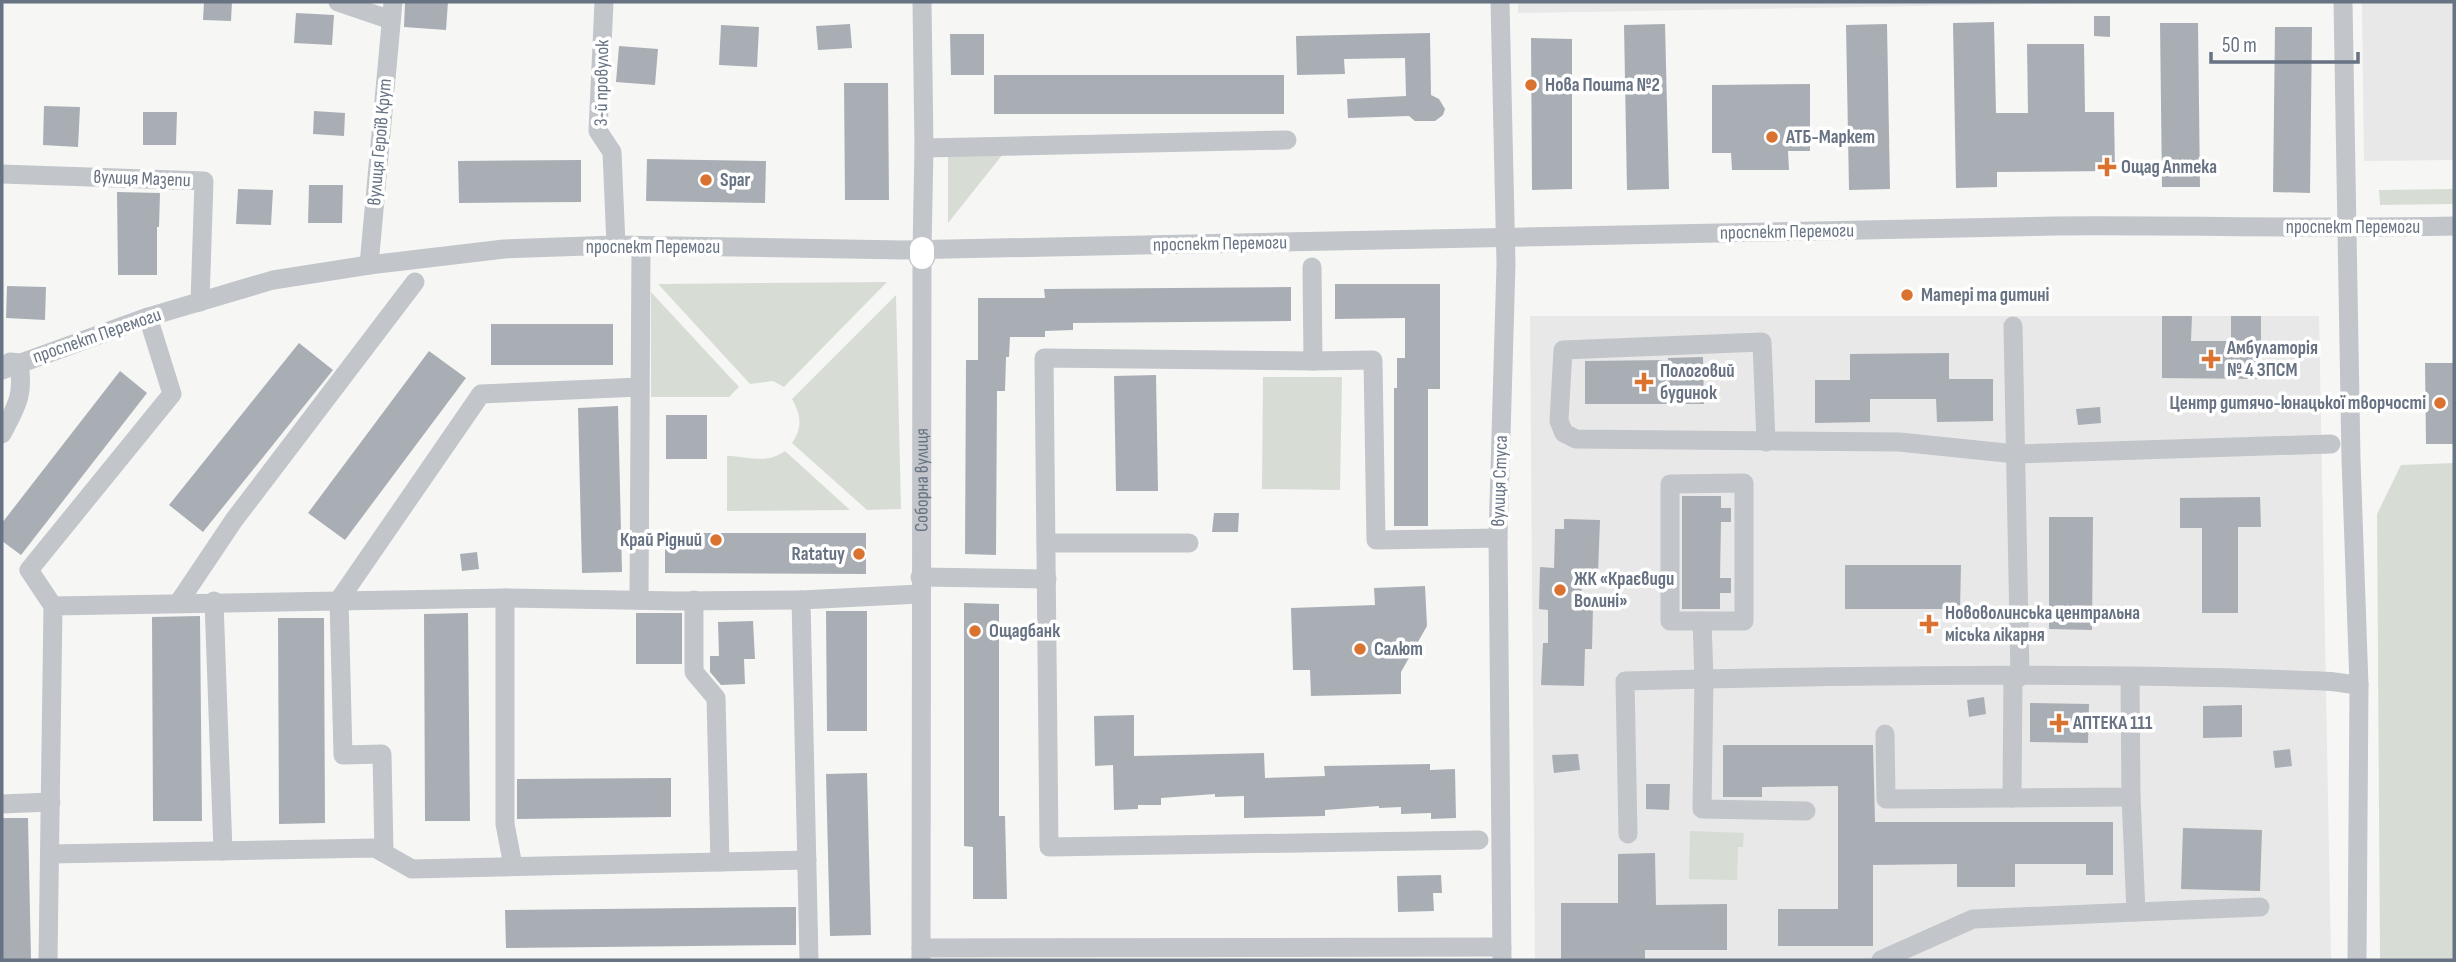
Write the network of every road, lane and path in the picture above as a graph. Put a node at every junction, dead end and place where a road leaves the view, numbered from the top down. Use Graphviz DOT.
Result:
graph roads {
  1 [pos="338,2"];
  2 [pos="604,2"];
  3 [pos="922,2"];
  4 [pos="1500,2"];
  5 [pos="2343,2"];
  6 [pos="392,11"];
  7 [pos="1287,140"];
  8 [pos="924,148"];
  9 [pos="2,174"];
  10 [pos="2454,226"];
  11 [pos="2347,233"];
  12 [pos="1505,239"];
  13 [pos="616,246"];
  14 [pos="641,246"];
  15 [pos="922,253"];
  16 [pos="369,265"];
  17 [pos="1312,267"];
  18 [pos="415,282"];
  19 [pos="200,302"];
  20 [pos="148,317"];
  21 [pos="2013,326"];
  22 [pos="1313,361"];
  23 [pos="8,365"];
  24 [pos="640,387"];
  25 [pos="2,434"];
  26 [pos="1766,442"];
  27 [pos="2331,444"];
  28 [pos="2016,454"];
  29 [pos="1499,538"];
  30 [pos="1046,543"];
  31 [pos="1189,544"];
  32 [pos="1046,579"];
  33 [pos="920,585"];
  34 [pos="505,598"];
  35 [pos="339,600"];
  36 [pos="639,600"];
  37 [pos="694,600"];
  38 [pos="801,600"];
  39 [pos="214,601"];
  40 [pos="179,602"];
  41 [pos="53,606"];
  42 [pos="1702,621"];
  43 [pos="2016,677"];
  44 [pos="2130,677"];
  45 [pos="1704,679"];
  46 [pos="2359,685"];
  47 [pos="1885,734"];
  48 [pos="2131,797"];
  49 [pos="2012,798"];
  50 [pos="51,802"];
  51 [pos="2,804"];
  52 [pos="1806,810"];
  53 [pos="1629,834"];
  54 [pos="1479,840"];
  55 [pos="223,851"];
  56 [pos="384,853"];
  57 [pos="50,854"];
  58 [pos="807,860"];
  59 [pos="720,862"];
  60 [pos="513,866"];
  61 [pos="2260,907"];
  62 [pos="2136,912"];
  63 [pos="921,954"];
  64 [pos="1502,954"];
  65 [pos="48,960"];
  66 [pos="808,960"];
  67 [pos="1881,960"];
  68 [pos="2357,960"];
  1 -- 6 [label="street, вулиця Героїв Крут"];
  2 -- 13 [label="street, 3-й провулок"];
  3 -- 8 [label="street, Соборна вулиця"];
  4 -- 12 [label="street, вулиця Стуса"];
  5 -- 11 [label="street"];
  6 -- 16 [label="street, вулиця Героїв Крут"];
  7 -- 8 [label="street"];
  8 -- 15 [label="street, Соборна вулиця"];
  9 -- 19 [label="street, вулиця Мазепи"];
  10 -- 11 [label="street, проспект Перемоги"];
  11 -- 12 [label="street, проспект Перемоги"];
  11 -- 46 [label="street"];
  12 -- 15 [label="street, проспект Перемоги"];
  12 -- 29 [label="street, вулиця Стуса"];
  13 -- 14 [label="street, проспект Перемоги"];
  13 -- 16 [label="street, проспект Перемоги"];
  14 -- 15 [label="street, проспект Перемоги"];
  14 -- 24 [label="street"];
  15 -- 33 [label="street, Соборна вулиця"];
  16 -- 19 [label="street, проспект Перемоги"];
  17 -- 22 [label="street"];
  18 -- 40 [label="street"];
  19 -- 20 [label="street, проспект Перемоги"];
  20 -- 23 [label="street, проспект Перемоги"];
  20 -- 41 [label="street"];
  21 -- 28 [label="street"];
  22 -- 29 [label="street"];
  22 -- 30 [label="street"];
  23 -- 25 [label="street"];
  24 -- 35 [label="street"];
  24 -- 36 [label="street"];
  26 -- 26 [label="street"];
  26 -- 28 [label="street"];
  27 -- 28 [label="street"];
  28 -- 43 [label="street"];
  29 -- 64 [label="street, вулиця Стуса"];
  30 -- 31 [label="street"];
  30 -- 32 [label="street"];
  32 -- 33 [label="street"];
  32 -- 54 [label="street"];
  33 -- 38 [label="street"];
  33 -- 63 [label="street, Соборна вулиця"];
  34 -- 35 [label="street"];
  34 -- 36 [label="street"];
  34 -- 60 [label="street"];
  35 -- 39 [label="street"];
  35 -- 56 [label="street"];
  36 -- 37 [label="street"];
  37 -- 38 [label="street"];
  37 -- 59 [label="street"];
  38 -- 58 [label="street"];
  39 -- 40 [label="street"];
  39 -- 55 [label="street"];
  40 -- 41 [label="street"];
  41 -- 50 [label="street"];
  42 -- 42 [label="street"];
  42 -- 45 [label="street"];
  43 -- 44 [label="street"];
  43 -- 45 [label="street"];
  43 -- 49 [label="street"];
  44 -- 46 [label="street"];
  44 -- 48 [label="street"];
  45 -- 52 [label="street"];
  45 -- 53 [label="street"];
  46 -- 68 [label="street"];
  47 -- 49 [label="street"];
  48 -- 49 [label="street"];
  48 -- 62 [label="street"];
  50 -- 51 [label="street"];
  50 -- 57 [label="street"];
  55 -- 56 [label="street"];
  55 -- 57 [label="street"];
  56 -- 60 [label="street"];
  57 -- 65 [label="street"];
  58 -- 59 [label="street"];
  58 -- 66 [label="street"];
  59 -- 60 [label="street"];
  61 -- 62 [label="street"];
  62 -- 67 [label="street"];
  63 -- 64 [label="street"];
}
